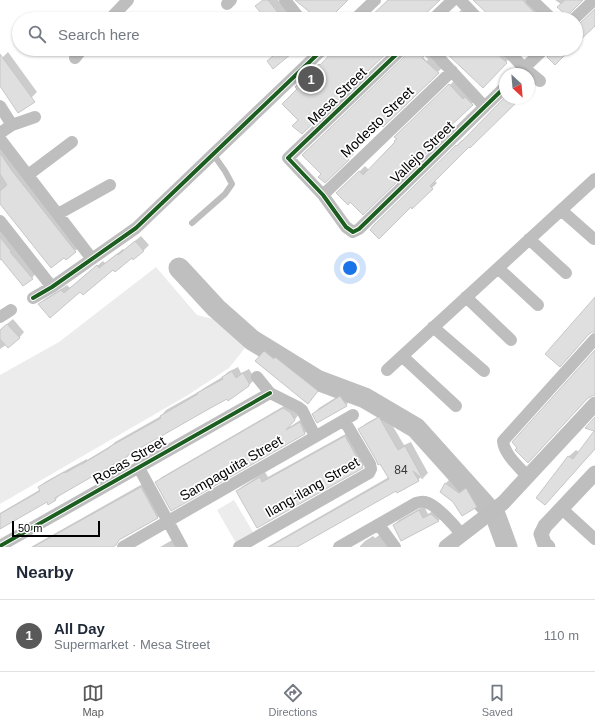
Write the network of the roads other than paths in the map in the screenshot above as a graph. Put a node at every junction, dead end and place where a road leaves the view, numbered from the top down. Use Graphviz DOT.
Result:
graph roads {
  1 [pos="128,0"];
  2 [pos="375,0"];
  3 [pos="453,0"];
  4 [pos="460,0"];
  5 [pos="532,0"];
  6 [pos="594,0"];
  7 [pos="289,1"];
  8 [pos="117,12"];
  9 [pos="296,12"];
  10 [pos="362,12"];
  11 [pos="440,12"];
  12 [pos="471,12"];
  13 [pos="545,12"];
  14 [pos="581,12"];
  15 [pos="316,56"];
  16 [pos="395,56"];
  17 [pos="438,56"];
  18 [pos="511,56"];
  19 [pos="537,56"];
  20 [pos="519,68"];
  21 [pos="524,68"];
  22 [pos="452,71"];
  23 [pos="535,78"];
  24 [pos="540,81"];
  25 [pos="499,92"];
  26 [pos="0,106"];
  27 [pos="484,106"];
  28 [pos="35,117"];
  29 [pos="12,125"];
  30 [pos="0,133"];
  31 [pos="0,139"];
  32 [pos="72,142"];
  33 [pos="213,154"];
  34 [pos="28,175"];
  35 [pos="594,181"];
  36 [pos="110,185"];
  37 [pos="323,196"];
  38 [pos="561,210"];
  39 [pos="58,214"];
  40 [pos="0,221"];
  41 [pos="192,223"];
  42 [pos="529,239"];
  43 [pos="594,239"];
  44 [pos="92,259"];
  45 [pos="498,268"];
  46 [pos="566,273"];
  47 [pos="52,287"];
  48 [pos="466,297"];
  49 [pos="33,298"];
  50 [pos="538,305"];
  51 [pos="11,310"];
  52 [pos="0,317"];
  53 [pos="433,327"];
  54 [pos="595,339"];
  55 [pos="511,340"];
  56 [pos="402,356"];
  57 [pos="387,370"];
  58 [pos="484,371"];
  59 [pos="257,377"];
  60 [pos="270,393"];
  61 [pos="595,404"];
  62 [pos="456,406"];
  63 [pos="348,417"];
  64 [pos="315,436"];
  65 [pos="139,468"];
  66 [pos="594,476"];
  67 [pos="528,477"];
  68 [pos="562,509"];
  69 [pos="168,521"];
  70 [pos="380,525"];
  71 [pos="462,535"];
  72 [pos="595,539"];
  73 [pos="545,541"];
  74 [pos="0,546"];
  75 [pos="344,546"];
  76 [pos="123,547"];
  77 [pos="182,547"];
  78 [pos="239,547"];
  79 [pos="395,547"];
  80 [pos="446,547"];
  1 -- 8 [label="street"];
  2 -- 10 [label="street"];
  3 -- 11 [label="street"];
  4 -- 12 [label="street"];
  5 -- 13 [label="street"];
  6 -- 14 [label="street"];
  7 -- 9 [label="street"];
  15 -- 33 [label="street"];
  16 -- 37 [label="street, Mesa Street"];
  17 -- 22 [label="street"];
  18 -- 20 [label="street"];
  19 -- 21 [label="street"];
  22 -- 27 [label="street"];
  22 -- 37 [label="street, Modesto Street"];
  23 -- 24 [label="street"];
  25 -- 27 [label="street, Vallejo Street"];
  26 -- 29 [label="street"];
  27 -- 37 [label="street, Vallejo Street"];
  28 -- 29 [label="street"];
  29 -- 30 [label="street"];
  31 -- 34 [label="street"];
  32 -- 34 [label="street"];
  33 -- 41 [label="lane"];
  33 -- 44 [label="street"];
  34 -- 39 [label="street"];
  35 -- 38 [label="street"];
  36 -- 39 [label="street"];
  38 -- 42 [label="street"];
  38 -- 43 [label="street"];
  39 -- 44 [label="street"];
  40 -- 47 [label="street"];
  42 -- 45 [label="street"];
  42 -- 46 [label="street"];
  44 -- 47 [label="street"];
  45 -- 48 [label="street"];
  45 -- 50 [label="street"];
  47 -- 49 [label="street"];
  48 -- 53 [label="street"];
  48 -- 55 [label="street"];
  51 -- 52 [label="street"];
  53 -- 56 [label="street"];
  53 -- 58 [label="street"];
  54 -- 67 [label="street"];
  56 -- 57 [label="street"];
  56 -- 62 [label="street"];
  59 -- 60 [label="street"];
  60 -- 64 [label="street"];
  60 -- 65 [label="street, Rosas Street"];
  61 -- 67 [label="street"];
  63 -- 64 [label="street, Sampaguita Street"];
  63 -- 78 [label="street, Ilang-ilang Street"];
  64 -- 69 [label="street, Sampaguita Street"];
  65 -- 69 [label="street"];
  65 -- 74 [label="street, Rosas Street"];
  66 -- 68 [label="street"];
  67 -- 71 [label="street"];
  68 -- 72 [label="street"];
  68 -- 73 [label="street"];
  69 -- 76 [label="street, Sampaguita Street"];
  69 -- 77 [label="street"];
  70 -- 71 [label="street"];
  70 -- 75 [label="street"];
  70 -- 79 [label="street"];
  71 -- 80 [label="street"];
}
